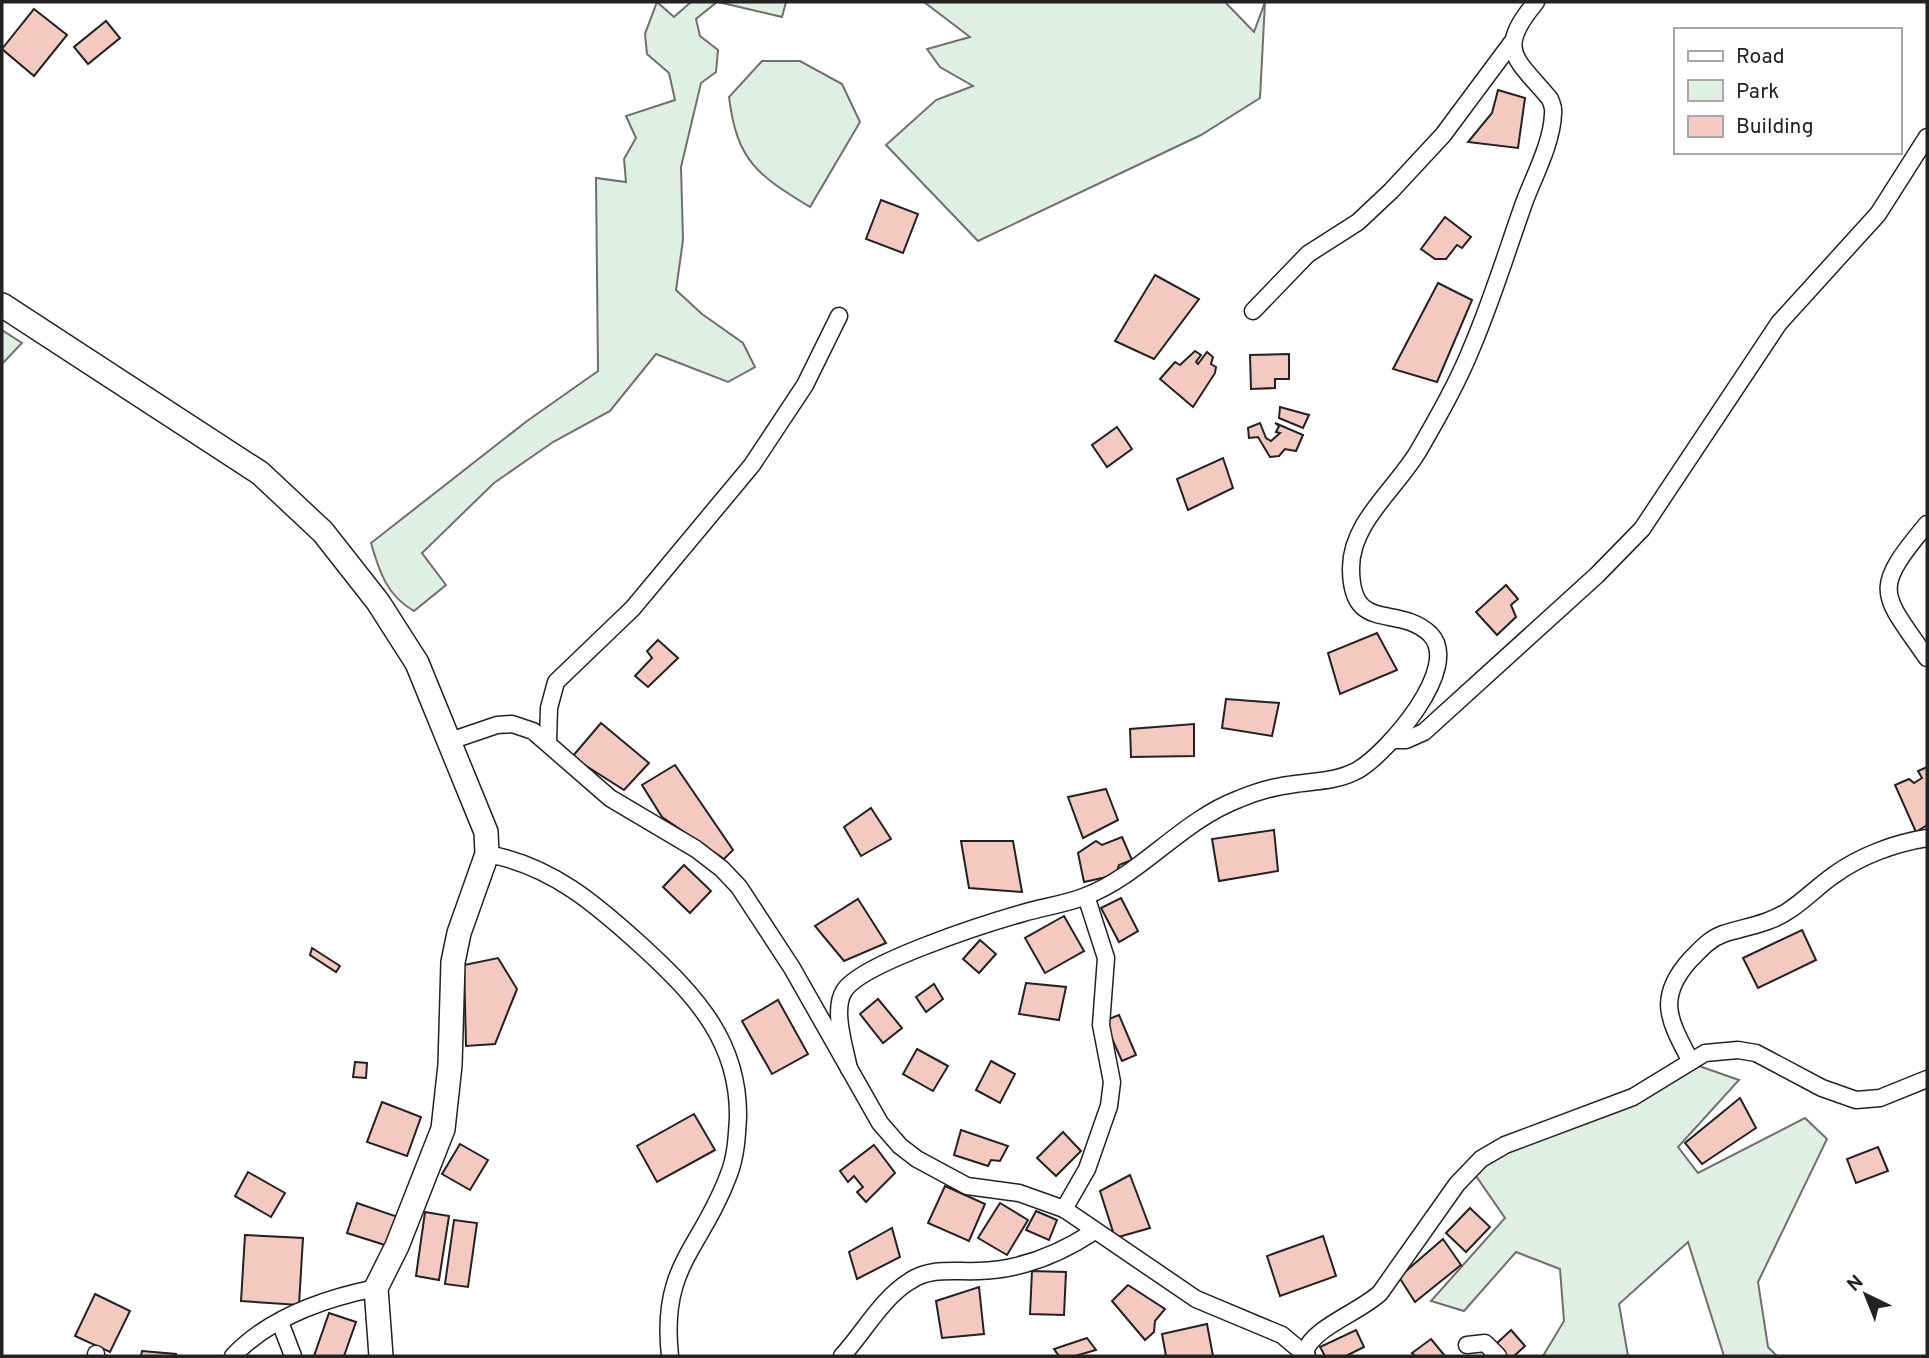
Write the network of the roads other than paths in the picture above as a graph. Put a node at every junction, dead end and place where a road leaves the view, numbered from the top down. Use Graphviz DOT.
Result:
graph roads {
  1 [pos="1536,2"];
  2 [pos="1513,41"];
  3 [pos="1927,137"];
  4 [pos="2,304"];
  5 [pos="1253,311"];
  6 [pos="839,316"];
  7 [pos="1927,524"];
  8 [pos="1927,658"];
  9 [pos="1391,740"];
  10 [pos="450,741"];
  11 [pos="548,742"];
  12 [pos="1927,838"];
  13 [pos="487,854"];
  14 [pos="1086,896"];
  15 [pos="1690,1060"];
  16 [pos="849,1069"];
  17 [pos="1927,1079"];
  18 [pos="1064,1209"];
  19 [pos="1093,1231"];
  20 [pos="376,1288"];
  21 [pos="280,1322"];
  22 [pos="1467,1345"];
  23 [pos="1306,1354"];
  24 [pos="233,1356"];
  25 [pos="293,1356"];
  26 [pos="381,1356"];
  27 [pos="670,1356"];
  28 [pos="842,1356"];
  29 [pos="1497,1356"];
  1 -- 2 [label="street"];
  2 -- 5 [label="street"];
  2 -- 9 [label="street"];
  3 -- 9 [label="street"];
  4 -- 10 [label="street"];
  6 -- 11 [label="street"];
  7 -- 8 [label="street"];
  9 -- 14 [label="street"];
  10 -- 11 [label="street"];
  10 -- 13 [label="street"];
  11 -- 16 [label="street"];
  12 -- 15 [label="street"];
  13 -- 20 [label="street"];
  13 -- 27 [label="street"];
  14 -- 16 [label="street"];
  14 -- 18 [label="street"];
  15 -- 17 [label="street"];
  15 -- 23 [label="street"];
  16 -- 18 [label="street"];
  18 -- 19 [label="street"];
  19 -- 23 [label="street"];
  19 -- 28 [label="street"];
  20 -- 21 [label="street"];
  20 -- 26 [label="street"];
  21 -- 24 [label="street"];
  21 -- 25 [label="street"];
  22 -- 29 [label="street"];
}
